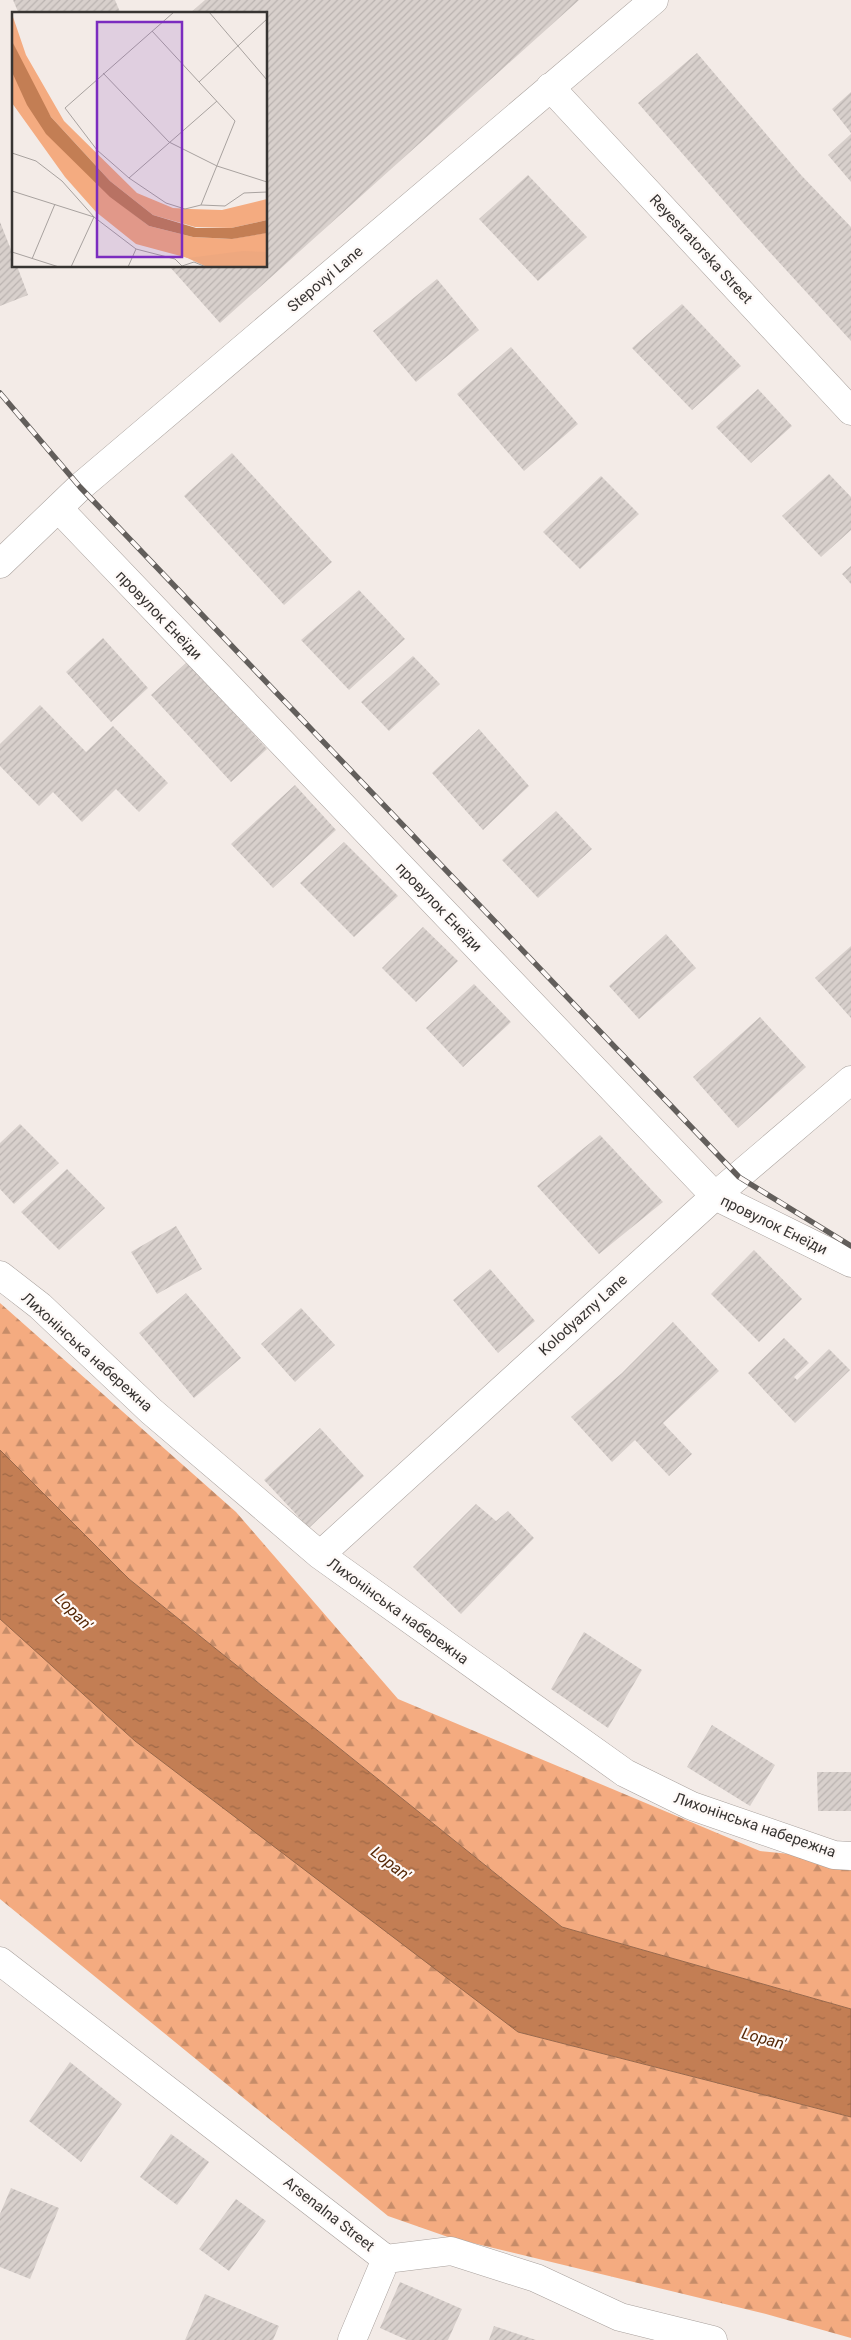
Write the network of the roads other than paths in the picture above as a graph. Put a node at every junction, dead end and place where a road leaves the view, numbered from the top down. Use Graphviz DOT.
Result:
graph roads {
  1 [pos="654,0"];
  2 [pos="550,87"];
  3 [pos="851,411"];
  4 [pos="59,509"];
  5 [pos="0,564"];
  6 [pos="851,1080"];
  7 [pos="715,1196"];
  8 [pos="851,1263"];
  9 [pos="0,1274"];
  10 [pos="320,1555"];
  11 [pos="851,1856"];
  12 [pos="0,1961"];
  13 [pos="386,2258"];
  14 [pos="352,2340"];
  15 [pos="713,2340"];
  1 -- 2 [label="street, Stepovyi Lane"];
  2 -- 3 [label="street, Reyestratorska Street"];
  2 -- 4 [label="street, Stepovyi Lane"];
  4 -- 5 [label="street, Stepovyi Lane"];
  4 -- 7 [label="street, провулок Енеїди"];
  6 -- 7 [label="street, Kolodyazny Lane"];
  7 -- 8 [label="street, провулок Енеїди"];
  7 -- 10 [label="street, Kolodyazny Lane"];
  9 -- 10 [label="street, Лихонінська набережна"];
  10 -- 11 [label="street, Лихонінська набережна"];
  12 -- 13 [label="street, Arsenalna Street"];
  13 -- 14 [label="street"];
  13 -- 15 [label="street, Arsenalna Street"];
}
